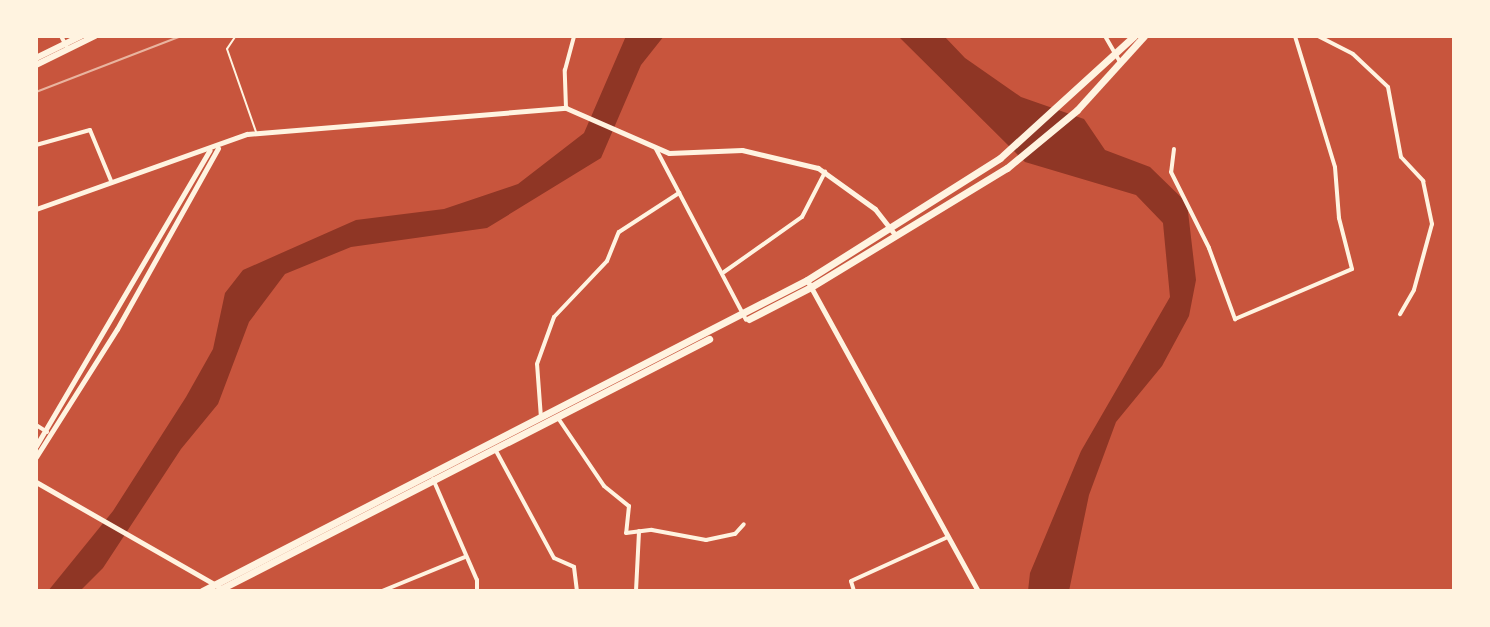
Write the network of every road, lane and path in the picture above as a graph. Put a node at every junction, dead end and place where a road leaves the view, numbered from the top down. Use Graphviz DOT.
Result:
graph roads {
  1 [pos="61,36"];
  2 [pos="81,36"];
  3 [pos="95,36"];
  4 [pos="574,36"];
  5 [pos="1105,36"];
  6 [pos="1134,36"];
  7 [pos="1144,36"];
  8 [pos="1295,36"];
  9 [pos="1318,36"];
  10 [pos="235,37"];
  11 [pos="66,46"];
  12 [pos="36,58"];
  13 [pos="1118,59"];
  14 [pos="36,65"];
  15 [pos="566,108"];
  16 [pos="257,133"];
  17 [pos="36,145"];
  18 [pos="655,146"];
  19 [pos="219,147"];
  20 [pos="1174,149"];
  21 [pos="210,150"];
  22 [pos="825,172"];
  23 [pos="113,184"];
  24 [pos="679,193"];
  25 [pos="36,209"];
  26 [pos="893,232"];
  27 [pos="724,272"];
  28 [pos="809,284"];
  29 [pos="1400,314"];
  30 [pos="745,318"];
  31 [pos="86,362"];
  32 [pos="94,366"];
  33 [pos="558,418"];
  34 [pos="542,422"];
  35 [pos="36,425"];
  36 [pos="45,431"];
  37 [pos="52,435"];
  38 [pos="36,446"];
  39 [pos="495,449"];
  40 [pos="36,457"];
  41 [pos="433,480"];
  42 [pos="36,482"];
  43 [pos="744,524"];
  44 [pos="639,531"];
  45 [pos="948,537"];
  46 [pos="465,557"];
  47 [pos="220,588"];
  48 [pos="202,591"];
  49 [pos="382,591"];
  50 [pos="477,591"];
  51 [pos="577,591"];
  52 [pos="636,591"];
  53 [pos="854,591"];
  54 [pos="978,591"];
  1 -- 11 [label="street"];
  2 -- 11 [label="main road"];
  3 -- 11 [label="main road"];
  4 -- 15 [label="street"];
  5 -- 13 [label="street"];
  6 -- 13 [label="main road"];
  7 -- 13 [label="main road"];
  8 -- 20 [label="street"];
  9 -- 29 [label="street"];
  10 -- 16 [label="lane"];
  11 -- 12 [label="main road"];
  11 -- 14 [label="main road"];
  13 -- 26 [label="main road"];
  13 -- 26 [label="main road"];
  15 -- 16 [label="street"];
  15 -- 18 [label="street"];
  16 -- 19 [label="street"];
  17 -- 23 [label="street"];
  18 -- 22 [label="street"];
  18 -- 24 [label="street"];
  19 -- 21 [label="street"];
  19 -- 32 [label="street"];
  21 -- 23 [label="street"];
  21 -- 31 [label="street"];
  22 -- 26 [label="street"];
  22 -- 27 [label="street"];
  23 -- 25 [label="street"];
  24 -- 27 [label="street"];
  24 -- 34 [label="street"];
  26 -- 28 [label="main road"];
  27 -- 30 [label="street"];
  28 -- 30 [label="main road"];
  28 -- 45 [label="street"];
  30 -- 33 [label="main road"];
  30 -- 34 [label="main road"];
  31 -- 32 [label="street"];
  31 -- 36 [label="street"];
  32 -- 37 [label="street"];
  33 -- 34 [label="main road"];
  33 -- 44 [label="street"];
  34 -- 39 [label="main road"];
  34 -- 41 [label="main road"];
  35 -- 36 [label="street"];
  36 -- 37 [label="street"];
  36 -- 38 [label="street"];
  37 -- 40 [label="street"];
  39 -- 41 [label="main road"];
  39 -- 51 [label="street"];
  41 -- 46 [label="street"];
  41 -- 47 [label="main road"];
  42 -- 47 [label="street"];
  43 -- 44 [label="street"];
  44 -- 52 [label="street"];
  45 -- 53 [label="street"];
  45 -- 54 [label="street"];
  46 -- 49 [label="street"];
  46 -- 50 [label="street"];
  47 -- 48 [label="main road"];
}
